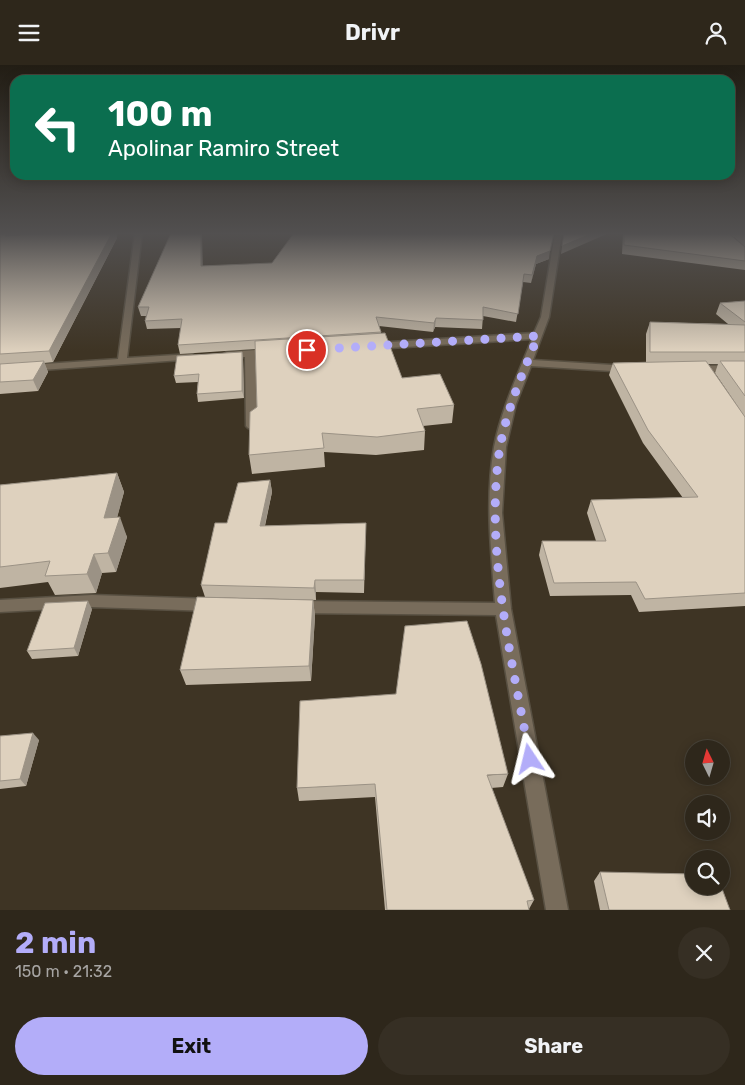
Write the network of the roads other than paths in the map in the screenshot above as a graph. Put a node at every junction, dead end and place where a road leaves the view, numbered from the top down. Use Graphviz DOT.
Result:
graph roads {
  1 [pos="134,272"];
  2 [pos="552,272"];
  3 [pos="538,336"];
  4 [pos="359,347"];
  5 [pos="280,351"];
  6 [pos="250,353"];
  7 [pos="220,355"];
  8 [pos="201,357"];
  9 [pos="122,362"];
  10 [pos="527,363"];
  11 [pos="745,368"];
  12 [pos="638,369"];
  13 [pos="686,369"];
  14 [pos="0,370"];
  15 [pos="252,426"];
  16 [pos="231,605"];
  17 [pos="0,606"];
  18 [pos="280,607"];
  19 [pos="503,609"];
  20 [pos="557,910"];
  1 -- 9 [label="street"];
  2 -- 3 [label="street"];
  3 -- 4 [label="street"];
  3 -- 10 [label="street"];
  5 -- 6 [label="street"];
  6 -- 7 [label="street"];
  6 -- 15 [label="street"];
  8 -- 9 [label="street"];
  9 -- 14 [label="street"];
  10 -- 12 [label="street"];
  10 -- 19 [label="street"];
  11 -- 13 [label="street"];
  16 -- 17 [label="street"];
  18 -- 19 [label="street"];
  19 -- 20 [label="street"];
}
